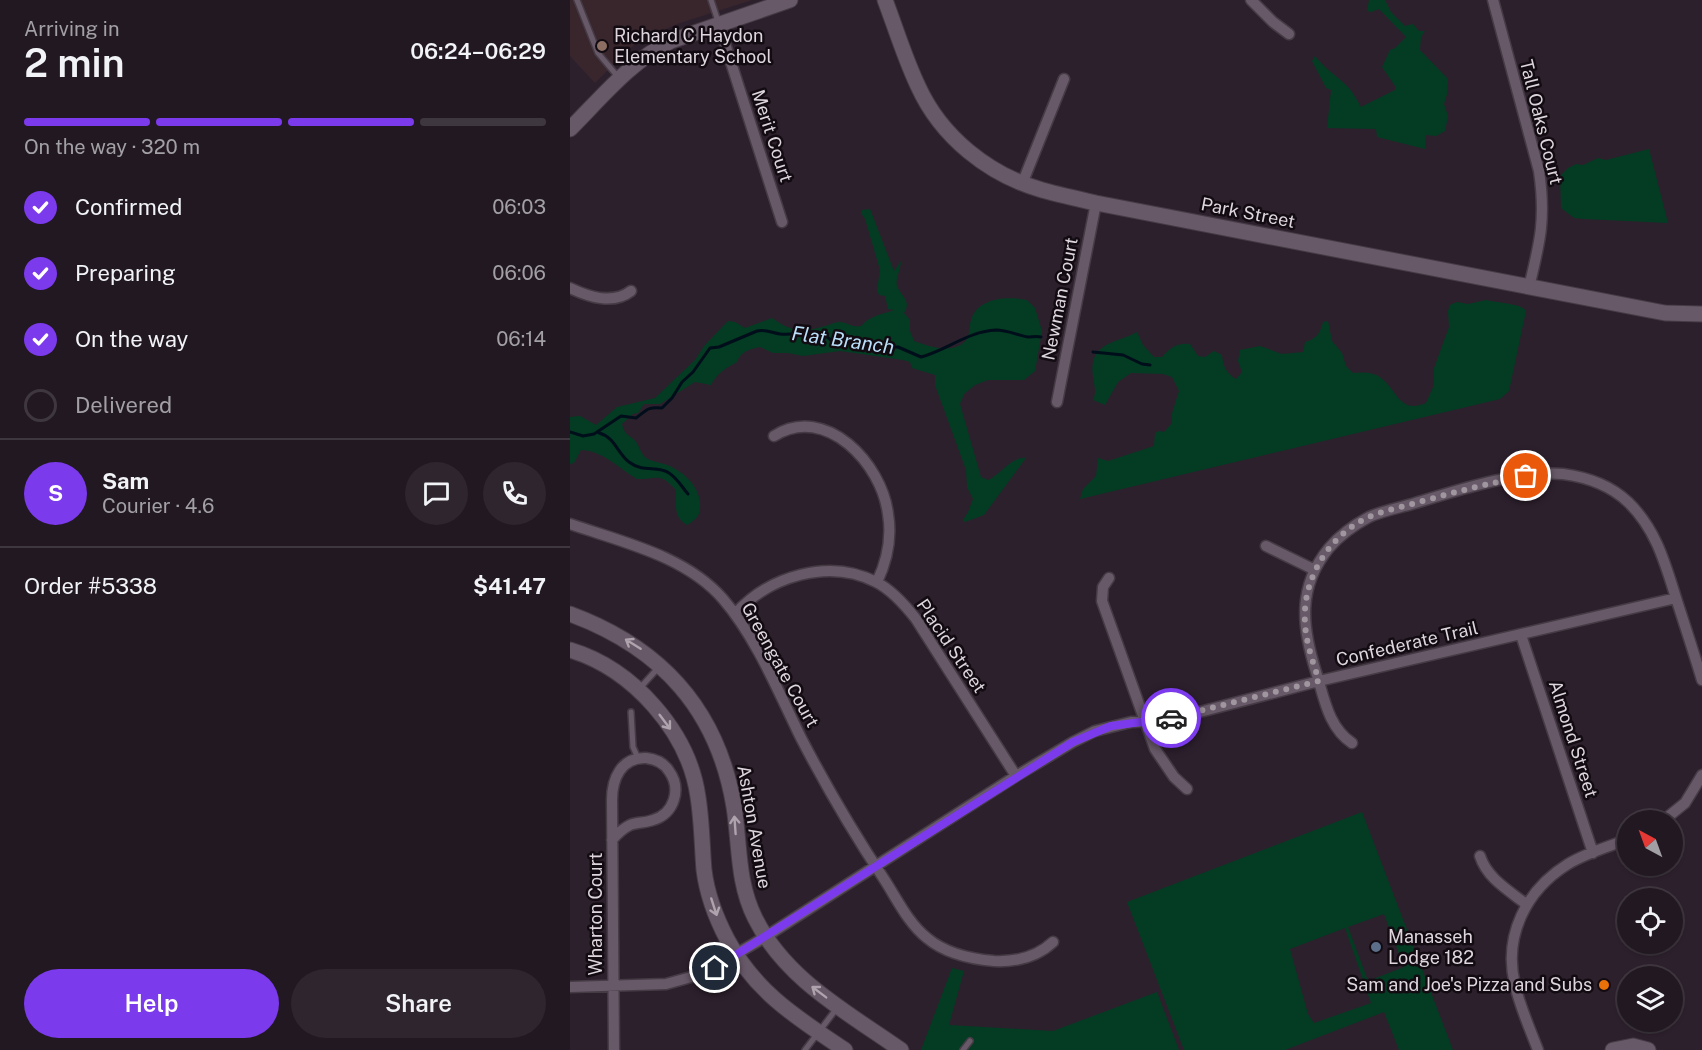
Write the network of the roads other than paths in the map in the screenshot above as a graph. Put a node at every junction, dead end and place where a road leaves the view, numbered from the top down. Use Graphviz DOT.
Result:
graph roads {
  1 [pos="577,0"];
  2 [pos="711,0"];
  3 [pos="790,0"];
  4 [pos="885,0"];
  5 [pos="1251,0"];
  6 [pos="1494,0"];
  7 [pos="719,25"];
  8 [pos="1289,34"];
  9 [pos="620,79"];
  10 [pos="1064,79"];
  11 [pos="570,129"];
  12 [pos="1022,183"];
  13 [pos="1096,203"];
  14 [pos="782,222"];
  15 [pos="1529,287"];
  16 [pos="570,288"];
  17 [pos="631,291"];
  18 [pos="1702,314"];
  19 [pos="1056,402"];
  20 [pos="774,436"];
  21 [pos="570,524"];
  22 [pos="1266,546"];
  23 [pos="1315,570"];
  24 [pos="1110,578"];
  25 [pos="877,582"];
  26 [pos="1676,598"];
  27 [pos="570,614"];
  28 [pos="735,614"];
  29 [pos="1521,635"];
  30 [pos="570,650"];
  31 [pos="661,665"];
  32 [pos="1702,680"];
  33 [pos="1319,681"];
  34 [pos="638,690"];
  35 [pos="631,712"];
  36 [pos="1144,721"];
  37 [pos="1352,743"];
  38 [pos="638,758"];
  39 [pos="1702,775"];
  40 [pos="1016,776"];
  41 [pos="1187,789"];
  42 [pos="1676,810"];
  43 [pos="612,840"];
  44 [pos="1617,843"];
  45 [pos="1593,853"];
  46 [pos="1480,856"];
  47 [pos="876,867"];
  48 [pos="1526,904"];
  49 [pos="765,936"];
  50 [pos="1053,942"];
  51 [pos="736,954"];
  52 [pos="570,987"];
  53 [pos="613,987"];
  54 [pos="838,1006"];
  55 [pos="819,1032"];
  56 [pos="970,1041"];
  57 [pos="614,1050"];
  58 [pos="805,1050"];
  59 [pos="845,1050"];
  60 [pos="901,1050"];
  61 [pos="963,1050"];
  62 [pos="1538,1050"];
  63 [pos="1613,1050"];
  64 [pos="1648,1050"];
  1 -- 9 [label="lane"];
  2 -- 7 [label="lane"];
  3 -- 7 [label="street"];
  4 -- 12 [label="street, Park Street"];
  5 -- 8 [label="street"];
  6 -- 15 [label="street, Tall Oaks Court"];
  7 -- 9 [label="street"];
  7 -- 14 [label="street, Merit Court"];
  9 -- 11 [label="street"];
  10 -- 12 [label="street"];
  12 -- 13 [label="street, Park Street"];
  13 -- 15 [label="street, Park Street"];
  13 -- 19 [label="street, Newman Court"];
  15 -- 18 [label="street, Park Street"];
  16 -- 17 [label="street"];
  20 -- 25 [label="street"];
  21 -- 28 [label="street, Greengate Court"];
  22 -- 23 [label="street"];
  23 -- 26 [label="street"];
  23 -- 33 [label="street"];
  24 -- 36 [label="street"];
  25 -- 28 [label="street, Placid Street"];
  25 -- 40 [label="street, Placid Street"];
  26 -- 29 [label="street, Confederate Trail"];
  26 -- 32 [label="street"];
  31 -- 27 [label="street, Ashton Avenue, one-way"];
  28 -- 47 [label="street, Greengate Court"];
  29 -- 33 [label="street, Confederate Trail"];
  29 -- 45 [label="street, Almond Street"];
  30 -- 34 [label="street"];
  31 -- 34 [label="lane"];
  49 -- 31 [label="street, Ashton Avenue, one-way"];
  33 -- 36 [label="street, Confederate Trail"];
  33 -- 37 [label="street"];
  34 -- 51 [label="street, one-way"];
  35 -- 38 [label="lane"];
  36 -- 40 [label="street, Confederate Trail"];
  36 -- 41 [label="street"];
  38 -- 43 [label="street, Wharton Court"];
  38 -- 43 [label="street, Wharton Court"];
  39 -- 42 [label="street"];
  40 -- 47 [label="street, Confederate Trail"];
  43 -- 53 [label="street, Wharton Court"];
  44 -- 45 [label="street"];
  45 -- 48 [label="street"];
  46 -- 48 [label="street"];
  47 -- 49 [label="street, Confederate Trail"];
  47 -- 50 [label="street, Greengate Court"];
  48 -- 62 [label="street"];
  49 -- 51 [label="street, Confederate Trail"];
  54 -- 49 [label="street, Ashton Avenue, one-way"];
  51 -- 53 [label="street, Confederate Trail"];
  51 -- 55 [label="street"];
  52 -- 53 [label="street, Confederate Trail"];
  53 -- 57 [label="street, Wharton Court"];
  54 -- 55 [label="lane"];
  54 -- 60 [label="street, Ashton Avenue"];
  55 -- 58 [label="lane"];
  55 -- 59 [label="street"];
  56 -- 61 [label="lane"];
  63 -- 64 [label="street"];
}
